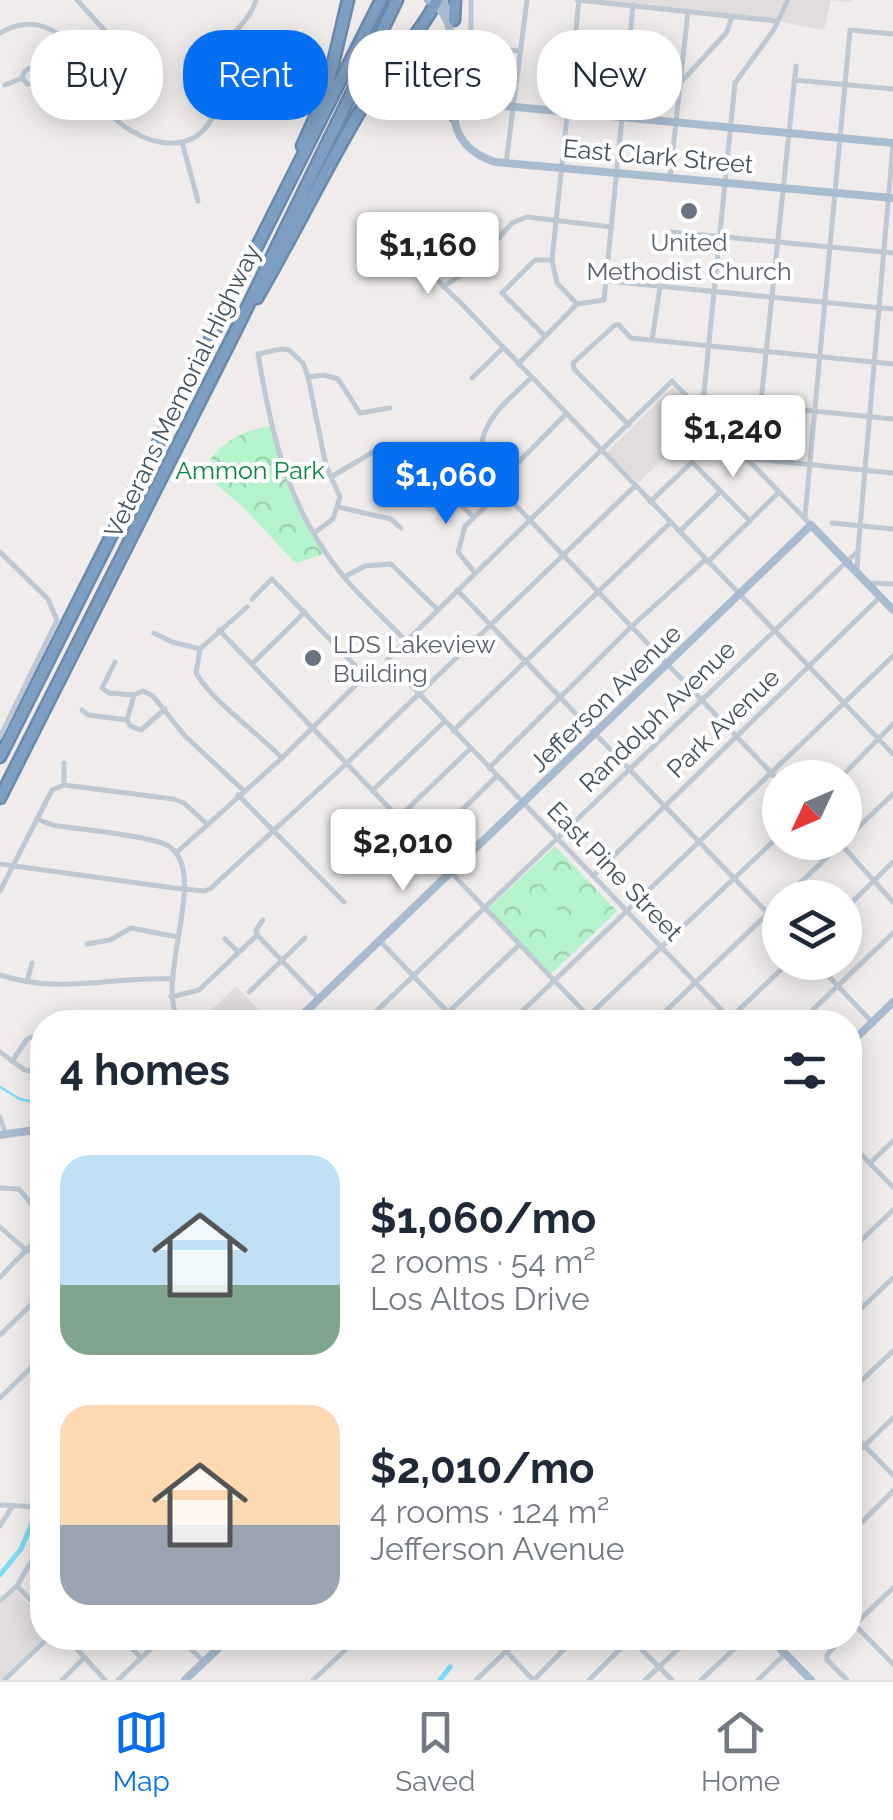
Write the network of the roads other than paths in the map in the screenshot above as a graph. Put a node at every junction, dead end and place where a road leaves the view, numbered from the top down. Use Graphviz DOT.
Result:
graph roads {
  1 [pos="77,0"];
  2 [pos="256,0"];
  3 [pos="348,0"];
  4 [pos="381,0"];
  5 [pos="397,0"];
  6 [pos="455,0"];
  7 [pos="470,0"];
  8 [pos="527,0"];
  9 [pos="578,0"];
  10 [pos="788,0"];
  11 [pos="436,1"];
  12 [pos="634,5"];
  13 [pos="688,11"];
  14 [pos="732,16"];
  15 [pos="454,20"];
  16 [pos="777,21"];
  17 [pos="55,30"];
  18 [pos="103,30"];
  19 [pos="415,30"];
  20 [pos="450,30"];
  21 [pos="455,30"];
  22 [pos="575,30"];
  23 [pos="632,30"];
  24 [pos="0,33"];
  25 [pos="893,34"];
  26 [pos="521,52"];
  27 [pos="682,65"];
  28 [pos="796,66"];
  29 [pos="30,68"];
  30 [pos="517,76"];
  31 [pos="22,78"];
  32 [pos="794,80"];
  33 [pos="682,81"];
  34 [pos="30,84"];
  35 [pos="845,85"];
  36 [pos="5,86"];
  37 [pos="893,89"];
  38 [pos="118,120"];
  39 [pos="354,120"];
  40 [pos="455,120"];
  41 [pos="511,120"];
  42 [pos="566,120"];
  43 [pos="623,120"];
  44 [pos="644,120"];
  45 [pos="676,120"];
  46 [pos="676,123"];
  47 [pos="730,128"];
  48 [pos="788,133"];
  49 [pos="840,138"];
  50 [pos="182,142"];
  51 [pos="893,144"];
  52 [pos="506,163"];
  53 [pos="562,167"];
  54 [pos="618,172"];
  55 [pos="670,177"];
  56 [pos="724,184"];
  57 [pos="783,188"];
  58 [pos="834,193"];
  59 [pos="891,198"];
  60 [pos="198,201"];
  61 [pos="558,222"];
  62 [pos="612,227"];
  63 [pos="672,232"];
  64 [pos="720,237"];
  65 [pos="778,242"];
  66 [pos="830,247"];
  67 [pos="884,252"];
  68 [pos="893,253"];
  69 [pos="552,260"];
  70 [pos="396,272"];
  71 [pos="606,281"];
  72 [pos="660,287"];
  73 [pos="444,288"];
  74 [pos="715,292"];
  75 [pos="770,297"];
  76 [pos="825,302"];
  77 [pos="577,304"];
  78 [pos="879,307"];
  79 [pos="893,308"];
  80 [pos="238,326"];
  81 [pos="545,336"];
  82 [pos="210,339"];
  83 [pos="652,340"];
  84 [pos="710,346"];
  85 [pos="503,348"];
  86 [pos="765,351"];
  87 [pos="820,356"];
  88 [pos="874,362"];
  89 [pos="518,364"];
  90 [pos="893,364"];
  91 [pos="308,377"];
  92 [pos="472,378"];
  93 [pos="531,378"];
  94 [pos="705,400"];
  95 [pos="760,406"];
  96 [pos="390,408"];
  97 [pos="815,411"];
  98 [pos="702,412"];
  99 [pos="566,414"];
  100 [pos="870,416"];
  101 [pos="893,419"];
  102 [pos="629,425"];
  103 [pos="378,449"];
  104 [pos="602,452"];
  105 [pos="753,461"];
  106 [pos="810,465"];
  107 [pos="413,466"];
  108 [pos="865,470"];
  109 [pos="893,473"];
  110 [pos="331,478"];
  111 [pos="496,484"];
  112 [pos="635,486"];
  113 [pos="502,491"];
  114 [pos="720,492"];
  115 [pos="779,492"];
  116 [pos="650,502"];
  117 [pos="338,507"];
  118 [pos="474,518"];
  119 [pos="529,520"];
  120 [pos="750,521"];
  121 [pos="808,522"];
  122 [pos="670,523"];
  123 [pos="832,523"];
  124 [pos="860,526"];
  125 [pos="401,528"];
  126 [pos="893,529"];
  127 [pos="679,532"];
  128 [pos="314,533"];
  129 [pos="858,550"];
  130 [pos="0,552"];
  131 [pos="563,556"];
  132 [pos="706,561"];
  133 [pos="846,562"];
  134 [pos="474,573"];
  135 [pos="857,573"];
  136 [pos="344,577"];
  137 [pos="893,584"];
  138 [pos="870,586"];
  139 [pos="457,590"];
  140 [pos="598,592"];
  141 [pos="740,596"];
  142 [pos="880,597"];
  143 [pos="252,599"];
  144 [pos="248,606"];
  145 [pos="437,609"];
  146 [pos="893,610"];
  147 [pos="305,612"];
  148 [pos="490,625"];
  149 [pos="631,627"];
  150 [pos="219,630"];
  151 [pos="774,631"];
  152 [pos="154,633"];
  153 [pos="405,640"];
  154 [pos="200,649"];
  155 [pos="893,656"];
  156 [pos="524,661"];
  157 [pos="115,662"];
  158 [pos="252,664"];
  159 [pos="668,666"];
  160 [pos="809,668"];
  161 [pos="418,694"];
  162 [pos="134,695"];
  163 [pos="559,697"];
  164 [pos="702,701"];
  165 [pos="844,704"];
  166 [pos="166,709"];
  167 [pos="82,710"];
  168 [pos="127,720"];
  169 [pos="444,722"];
  170 [pos="893,724"];
  171 [pos="312,728"];
  172 [pos="453,731"];
  173 [pos="596,734"];
  174 [pos="0,737"];
  175 [pos="737,737"];
  176 [pos="879,739"];
  177 [pos="470,748"];
  178 [pos="893,754"];
  179 [pos="0,757"];
  180 [pos="282,758"];
  181 [pos="786,760"];
  182 [pos="858,760"];
  183 [pos="64,763"];
  184 [pos="762,763"];
  185 [pos="346,764"];
  186 [pos="489,768"];
  187 [pos="630,770"];
  188 [pos="497,776"];
  189 [pos="762,783"];
  190 [pos="64,784"];
  191 [pos="372,792"];
  192 [pos="241,793"];
  193 [pos="893,794"];
  194 [pos="0,798"];
  195 [pos="523,804"];
  196 [pos="664,806"];
  197 [pos="36,818"];
  198 [pos="400,820"];
  199 [pos="862,823"];
  200 [pos="207,824"];
  201 [pos="275,831"];
  202 [pos="558,840"];
  203 [pos="699,842"];
  204 [pos="425,846"];
  205 [pos="762,852"];
  206 [pos="176,853"];
  207 [pos="335,858"];
  208 [pos="823,860"];
  209 [pos="857,860"];
  210 [pos="893,862"];
  211 [pos="0,864"];
  212 [pos="14,866"];
  213 [pos="451,873"];
  214 [pos="592,876"];
  215 [pos="734,878"];
  216 [pos="803,880"];
  217 [pos="874,880"];
  218 [pos="184,888"];
  219 [pos="0,890"];
  220 [pos="862,892"];
  221 [pos="344,902"];
  222 [pos="893,902"];
  223 [pos="762,908"];
  224 [pos="485,909"];
  225 [pos="626,911"];
  226 [pos="263,920"];
  227 [pos="762,920"];
  228 [pos="893,933"];
  229 [pos="257,935"];
  230 [pos="178,937"];
  231 [pos="305,938"];
  232 [pos="225,940"];
  233 [pos="380,942"];
  234 [pos="87,944"];
  235 [pos="519,945"];
  236 [pos="661,947"];
  237 [pos="238,952"];
  238 [pos="282,961"];
  239 [pos="32,964"];
  240 [pos="0,975"];
  241 [pos="414,977"];
  242 [pos="173,979"];
  243 [pos="554,980"];
  244 [pos="771,980"];
  245 [pos="832,980"];
  246 [pos="27,982"];
  247 [pos="695,983"];
  248 [pos="838,986"];
  249 [pos="249,992"];
  250 [pos="171,997"];
  251 [pos="319,1000"];
  252 [pos="893,1002"];
  253 [pos="175,1010"];
  254 [pos="308,1010"];
  255 [pos="378,1010"];
  256 [pos="445,1010"];
  257 [pos="451,1010"];
  258 [pos="523,1010"];
  259 [pos="582,1010"];
  260 [pos="601,1010"];
  261 [pos="667,1010"];
  262 [pos="720,1010"];
  263 [pos="741,1010"];
  264 [pos="813,1010"];
  265 [pos="861,1010"];
  266 [pos="862,1011"];
  267 [pos="872,1022"];
  268 [pos="862,1032"];
  269 [pos="30,1038"];
  270 [pos="0,1052"];
  271 [pos="13,1060"];
  272 [pos="30,1072"];
  273 [pos="0,1117"];
  274 [pos="30,1131"];
  275 [pos="3,1135"];
  276 [pos="893,1140"];
  277 [pos="862,1155"];
  278 [pos="870,1163"];
  279 [pos="893,1187"];
  280 [pos="0,1188"];
  281 [pos="30,1202"];
  282 [pos="893,1210"];
  283 [pos="0,1227"];
  284 [pos="862,1240"];
  285 [pos="30,1248"];
  286 [pos="27,1251"];
  287 [pos="0,1277"];
  288 [pos="893,1278"];
  289 [pos="30,1305"];
  290 [pos="862,1308"];
  291 [pos="0,1334"];
  292 [pos="893,1351"];
  293 [pos="30,1369"];
  294 [pos="862,1381"];
  295 [pos="0,1398"];
  296 [pos="893,1418"];
  297 [pos="864,1446"];
  298 [pos="893,1475"];
  299 [pos="893,1491"];
  300 [pos="0,1505"];
  301 [pos="12,1507"];
  302 [pos="30,1507"];
  303 [pos="862,1522"];
  304 [pos="0,1526"];
  305 [pos="30,1563"];
  306 [pos="16,1586"];
  307 [pos="893,1588"];
  308 [pos="886,1594"];
  309 [pos="30,1599"];
  310 [pos="0,1601"];
  311 [pos="893,1601"];
  312 [pos="862,1617"];
  313 [pos="862,1636"];
  314 [pos="35,1650"];
  315 [pos="78,1650"];
  316 [pos="133,1650"];
  317 [pos="149,1650"];
  318 [pos="192,1650"];
  319 [pos="216,1650"];
  320 [pos="345,1650"];
  321 [pos="564,1650"];
  322 [pos="618,1650"];
  323 [pos="642,1650"];
  324 [pos="677,1650"];
  325 [pos="733,1650"];
  326 [pos="782,1650"];
  327 [pos="831,1650"];
  328 [pos="506,1651"];
  329 [pos="786,1654"];
  330 [pos="85,1657"];
  331 [pos="141,1658"];
  332 [pos="204,1662"];
  333 [pos="893,1664"];
  334 [pos="659,1666"];
  335 [pos="808,1679"];
  336 [pos="4,1680"];
  337 [pos="62,1680"];
  338 [pos="105,1680"];
  339 [pos="118,1680"];
  340 [pos="185,1680"];
  341 [pos="312,1680"];
  342 [pos="476,1680"];
  343 [pos="534,1680"];
  344 [pos="589,1680"];
  345 [pos="646,1680"];
  346 [pos="672,1680"];
  347 [pos="700,1680"];
  348 [pos="758,1680"];
  349 [pos="846,1680"];
  1 -- 18 [label="street"];
  2 -- 50 [label="street"];
  3 -- 82 [label="highway"];
  4 -- 82 [label="highway, Veterans Memorial Highway"];
  5 -- 80 [label="highway, Veterans Memorial Highway"];
  6 -- 15 [label="highway"];
  7 -- 26 [label="street"];
  8 -- 26 [label="street"];
  9 -- 12 [label="street"];
  9 -- 22 [label="street"];
  10 -- 16 [label="street"];
  11 -- 15 [label="main road"];
  11 -- 19 [label="highway"];
  11 -- 20 [label="main road"];
  12 -- 13 [label="street"];
  12 -- 23 [label="street"];
  13 -- 14 [label="street"];
  13 -- 27 [label="street"];
  14 -- 16 [label="street"];
  14 -- 33 [label="street"];
  15 -- 21 [label="main road"];
  16 -- 47 [label="street"];
  17 -- 24 [label="street"];
  25 -- 35 [label="street"];
  26 -- 30 [label="street"];
  28 -- 32 [label="street"];
  29 -- 31 [label="street"];
  31 -- 34 [label="street"];
  31 -- 36 [label="street"];
  32 -- 35 [label="street"];
  32 -- 48 [label="street"];
  35 -- 37 [label="street"];
  35 -- 49 [label="street"];
  38 -- 50 [label="street"];
  39 -- 80 [label="highway"];
  40 -- 52 [label="main road, East Clark Street"];
  41 -- 52 [label="street"];
  42 -- 53 [label="street"];
  43 -- 54 [label="street"];
  44 -- 46 [label="main road"];
  45 -- 46 [label="street"];
  46 -- 47 [label="main road"];
  46 -- 55 [label="street"];
  47 -- 48 [label="main road"];
  47 -- 56 [label="street"];
  48 -- 49 [label="main road"];
  48 -- 57 [label="street"];
  49 -- 51 [label="main road"];
  49 -- 58 [label="street"];
  50 -- 60 [label="street"];
  51 -- 59 [label="street"];
  52 -- 53 [label="main road, East Clark Street"];
  53 -- 54 [label="main road, East Clark Street"];
  53 -- 61 [label="street"];
  54 -- 55 [label="main road, East Clark Street"];
  54 -- 62 [label="street"];
  55 -- 56 [label="main road, East Clark Street"];
  56 -- 57 [label="main road, East Clark Street"];
  56 -- 64 [label="street"];
  57 -- 58 [label="main road, East Clark Street"];
  57 -- 65 [label="street"];
  58 -- 59 [label="main road, East Clark Street"];
  58 -- 66 [label="street"];
  59 -- 67 [label="street"];
  61 -- 62 [label="street"];
  61 -- 69 [label="street"];
  61 -- 73 [label="street"];
  62 -- 71 [label="street"];
  63 -- 64 [label="street"];
  64 -- 65 [label="street"];
  64 -- 74 [label="street"];
  65 -- 66 [label="street"];
  65 -- 75 [label="street"];
  66 -- 67 [label="street"];
  66 -- 76 [label="street"];
  67 -- 68 [label="street"];
  67 -- 78 [label="street"];
  69 -- 77 [label="street"];
  69 -- 81 [label="street"];
  70 -- 73 [label="street"];
  71 -- 72 [label="street"];
  71 -- 77 [label="street"];
  72 -- 74 [label="street"];
  72 -- 83 [label="street"];
  73 -- 85 [label="street"];
  74 -- 75 [label="street"];
  74 -- 84 [label="street"];
  75 -- 76 [label="street"];
  75 -- 86 [label="street"];
  76 -- 78 [label="street"];
  76 -- 87 [label="street"];
  77 -- 81 [label="street"];
  78 -- 79 [label="street"];
  78 -- 88 [label="street"];
  80 -- 194 [label="highway, Veterans Memorial Highway"];
  81 -- 89 [label="street"];
  82 -- 179 [label="highway, Veterans Memorial Highway"];
  83 -- 84 [label="street"];
  83 -- 102 [label="street"];
  84 -- 86 [label="street"];
  84 -- 94 [label="street"];
  85 -- 89 [label="street"];
  85 -- 92 [label="street"];
  86 -- 87 [label="street"];
  86 -- 95 [label="street"];
  87 -- 88 [label="street"];
  87 -- 97 [label="street"];
  88 -- 90 [label="street"];
  88 -- 100 [label="street"];
  89 -- 93 [label="street"];
  91 -- 96 [label="street"];
  91 -- 110 [label="street"];
  91 -- 128 [label="street"];
  93 -- 99 [label="street"];
  93 -- 111 [label="street"];
  94 -- 95 [label="street"];
  94 -- 98 [label="street"];
  95 -- 97 [label="street"];
  95 -- 105 [label="street"];
  97 -- 100 [label="street"];
  97 -- 106 [label="street"];
  98 -- 102 [label="street"];
  98 -- 105 [label="street"];
  99 -- 104 [label="street"];
  99 -- 111 [label="street"];
  100 -- 101 [label="street"];
  100 -- 108 [label="street"];
  102 -- 104 [label="street"];
  103 -- 110 [label="street"];
  104 -- 112 [label="street"];
  104 -- 119 [label="street"];
  105 -- 106 [label="street"];
  105 -- 115 [label="street"];
  106 -- 108 [label="street"];
  106 -- 121 [label="street"];
  107 -- 118 [label="street"];
  108 -- 109 [label="street"];
  108 -- 124 [label="street"];
  110 -- 117 [label="street"];
  111 -- 113 [label="street"];
  112 -- 116 [label="street"];
  112 -- 131 [label="street"];
  113 -- 118 [label="street"];
  113 -- 119 [label="street"];
  114 -- 116 [label="street"];
  114 -- 120 [label="street"];
  114 -- 127 [label="street"];
  115 -- 120 [label="street"];
  115 -- 121 [label="street"];
  116 -- 122 [label="street"];
  117 -- 125 [label="street"];
  117 -- 128 [label="street"];
  118 -- 134 [label="street"];
  119 -- 131 [label="street"];
  119 -- 134 [label="street"];
  120 -- 132 [label="street"];
  121 -- 133 [label="main road"];
  121 -- 141 [label="main road, Jefferson Avenue"];
  122 -- 127 [label="street"];
  122 -- 140 [label="street"];
  123 -- 124 [label="street"];
  124 -- 126 [label="street"];
  124 -- 129 [label="street"];
  127 -- 132 [label="street"];
  128 -- 136 [label="street"];
  129 -- 133 [label="street, Randolph Avenue"];
  129 -- 135 [label="street"];
  130 -- 174 [label="street"];
  131 -- 140 [label="street"];
  131 -- 148 [label="street"];
  132 -- 141 [label="street"];
  132 -- 149 [label="street"];
  133 -- 135 [label="main road"];
  133 -- 151 [label="street, Randolph Avenue"];
  134 -- 139 [label="street"];
  135 -- 138 [label="main road"];
  136 -- 145 [label="street"];
  136 -- 153 [label="street"];
  137 -- 138 [label="street"];
  138 -- 142 [label="main road"];
  139 -- 145 [label="street"];
  139 -- 148 [label="street"];
  140 -- 149 [label="street"];
  140 -- 156 [label="street"];
  141 -- 151 [label="street"];
  141 -- 159 [label="main road, Jefferson Avenue"];
  142 -- 146 [label="main road"];
  142 -- 160 [label="street, Park Avenue"];
  143 -- 147 [label="street"];
  144 -- 150 [label="street"];
  145 -- 153 [label="street"];
  147 -- 158 [label="street"];
  147 -- 171 [label="street"];
  148 -- 156 [label="street"];
  148 -- 161 [label="street"];
  149 -- 159 [label="street"];
  149 -- 163 [label="street"];
  150 -- 154 [label="street"];
  150 -- 158 [label="street"];
  151 -- 160 [label="street"];
  151 -- 164 [label="street, Randolph Avenue"];
  152 -- 154 [label="street"];
  153 -- 161 [label="street, East Pine Street"];
  154 -- 180 [label="street"];
  155 -- 165 [label="street"];
  156 -- 163 [label="street"];
  156 -- 172 [label="street"];
  157 -- 162 [label="street"];
  158 -- 171 [label="street"];
  159 -- 164 [label="street"];
  159 -- 173 [label="main road, Jefferson Avenue"];
  160 -- 165 [label="street"];
  160 -- 175 [label="street, Park Avenue"];
  161 -- 169 [label="street, East Pine Street"];
  161 -- 185 [label="street"];
  162 -- 166 [label="street"];
  162 -- 168 [label="street"];
  163 -- 173 [label="street"];
  163 -- 186 [label="street"];
  164 -- 175 [label="street"];
  164 -- 187 [label="street, Randolph Avenue"];
  165 -- 176 [label="street"];
  165 -- 181 [label="street"];
  166 -- 168 [label="street"];
  166 -- 192 [label="street"];
  167 -- 168 [label="street"];
  169 -- 172 [label="street, East Pine Street"];
  169 -- 191 [label="street"];
  170 -- 176 [label="street"];
  171 -- 180 [label="street"];
  171 -- 185 [label="street"];
  172 -- 177 [label="street, East Pine Street"];
  173 -- 187 [label="street"];
  173 -- 195 [label="main road, Jefferson Avenue"];
  175 -- 184 [label="street"];
  175 -- 196 [label="street, Park Avenue"];
  176 -- 178 [label="street"];
  176 -- 182 [label="street"];
  177 -- 186 [label="street, East Pine Street"];
  177 -- 198 [label="street"];
  180 -- 192 [label="street"];
  183 -- 190 [label="street"];
  185 -- 191 [label="street"];
  185 -- 201 [label="street"];
  186 -- 188 [label="street, East Pine Street"];
  187 -- 196 [label="street"];
  187 -- 202 [label="street, Randolph Avenue"];
  188 -- 195 [label="street, East Pine Street"];
  188 -- 204 [label="street"];
  189 -- 203 [label="street"];
  190 -- 197 [label="street"];
  190 -- 200 [label="street"];
  191 -- 198 [label="street"];
  192 -- 200 [label="street"];
  192 -- 201 [label="street"];
  193 -- 199 [label="street"];
  195 -- 202 [label="street, East Pine Street"];
  195 -- 213 [label="main road, Jefferson Avenue"];
  196 -- 203 [label="street"];
  196 -- 214 [label="street, Park Avenue"];
  197 -- 206 [label="street"];
  197 -- 212 [label="street"];
  198 -- 204 [label="street"];
  198 -- 207 [label="street"];
  200 -- 206 [label="street"];
  201 -- 218 [label="street"];
  201 -- 221 [label="street"];
  202 -- 214 [label="street, East Pine Street"];
  202 -- 224 [label="street, Randolph Avenue"];
  203 -- 215 [label="street"];
  203 -- 225 [label="street"];
  204 -- 213 [label="street"];
  205 -- 215 [label="street"];
  206 -- 218 [label="street"];
  208 -- 216 [label="street"];
  209 -- 217 [label="street"];
  210 -- 217 [label="street"];
  211 -- 212 [label="street"];
  212 -- 218 [label="street"];
  212 -- 219 [label="street"];
  213 -- 224 [label="street"];
  213 -- 233 [label="main road, Jefferson Avenue"];
  214 -- 225 [label="street, East Pine Street"];
  215 -- 223 [label="street"];
  215 -- 236 [label="street"];
  217 -- 220 [label="street"];
  217 -- 222 [label="street"];
  218 -- 230 [label="street"];
  224 -- 235 [label="street"];
  224 -- 241 [label="street, Randolph Avenue"];
  225 -- 236 [label="street, East Pine Street"];
  225 -- 243 [label="street"];
  226 -- 229 [label="street"];
  227 -- 247 [label="street"];
  228 -- 248 [label="street"];
  229 -- 237 [label="street"];
  229 -- 238 [label="street"];
  230 -- 234 [label="street"];
  230 -- 242 [label="street"];
  231 -- 238 [label="street"];
  232 -- 237 [label="street"];
  233 -- 241 [label="street"];
  233 -- 251 [label="main road, Jefferson Avenue"];
  235 -- 243 [label="street"];
  235 -- 257 [label="street"];
  236 -- 247 [label="street, East Pine Street"];
  236 -- 260 [label="street"];
  237 -- 250 [label="street"];
  238 -- 249 [label="street"];
  238 -- 251 [label="street"];
  239 -- 246 [label="street"];
  240 -- 246 [label="street"];
  241 -- 255 [label="street, Randolph Avenue"];
  241 -- 256 [label="street"];
  242 -- 246 [label="street"];
  242 -- 250 [label="street"];
  243 -- 258 [label="street"];
  243 -- 259 [label="street"];
  244 -- 263 [label="street"];
  245 -- 248 [label="street"];
  247 -- 261 [label="street"];
  247 -- 262 [label="street, East Pine Street"];
  248 -- 264 [label="street"];
  248 -- 265 [label="street"];
  250 -- 253 [label="street"];
  251 -- 254 [label="main road, Jefferson Avenue"];
  252 -- 267 [label="main road"];
  266 -- 267 [label="street"];
  267 -- 268 [label="main road"];
  269 -- 271 [label="street"];
  270 -- 271 [label="street"];
  271 -- 272 [label="street"];
  273 -- 275 [label="street"];
  274 -- 275 [label="main road"];
  276 -- 278 [label="street"];
  277 -- 278 [label="street"];
  278 -- 279 [label="street"];
  280 -- 281 [label="street"];
  282 -- 284 [label="street"];
  283 -- 286 [label="street"];
  285 -- 286 [label="street"];
  286 -- 287 [label="street"];
  288 -- 290 [label="street"];
  289 -- 291 [label="street"];
  292 -- 294 [label="street"];
  293 -- 295 [label="street"];
  296 -- 297 [label="street"];
  297 -- 298 [label="street"];
  299 -- 303 [label="street"];
  300 -- 301 [label="street"];
  301 -- 302 [label="street"];
  301 -- 304 [label="street"];
  305 -- 306 [label="street"];
  306 -- 309 [label="street"];
  306 -- 310 [label="street"];
  307 -- 308 [label="street"];
  308 -- 311 [label="street"];
  308 -- 312 [label="street"];
  313 -- 333 [label="street"];
  314 -- 336 [label="street"];
  315 -- 330 [label="street"];
  316 -- 331 [label="street"];
  317 -- 331 [label="street"];
  318 -- 332 [label="street"];
  319 -- 332 [label="main road"];
  320 -- 341 [label="street"];
  321 -- 343 [label="street"];
  322 -- 344 [label="street"];
  323 -- 334 [label="street"];
  324 -- 334 [label="street"];
  325 -- 347 [label="street"];
  326 -- 329 [label="main road"];
  327 -- 349 [label="street"];
  328 -- 342 [label="street"];
  328 -- 343 [label="street"];
  329 -- 335 [label="main road"];
  329 -- 348 [label="street"];
  330 -- 337 [label="street"];
  330 -- 338 [label="street"];
  331 -- 339 [label="street"];
  332 -- 340 [label="main road"];
  334 -- 345 [label="street"];
  334 -- 346 [label="street"];
}
